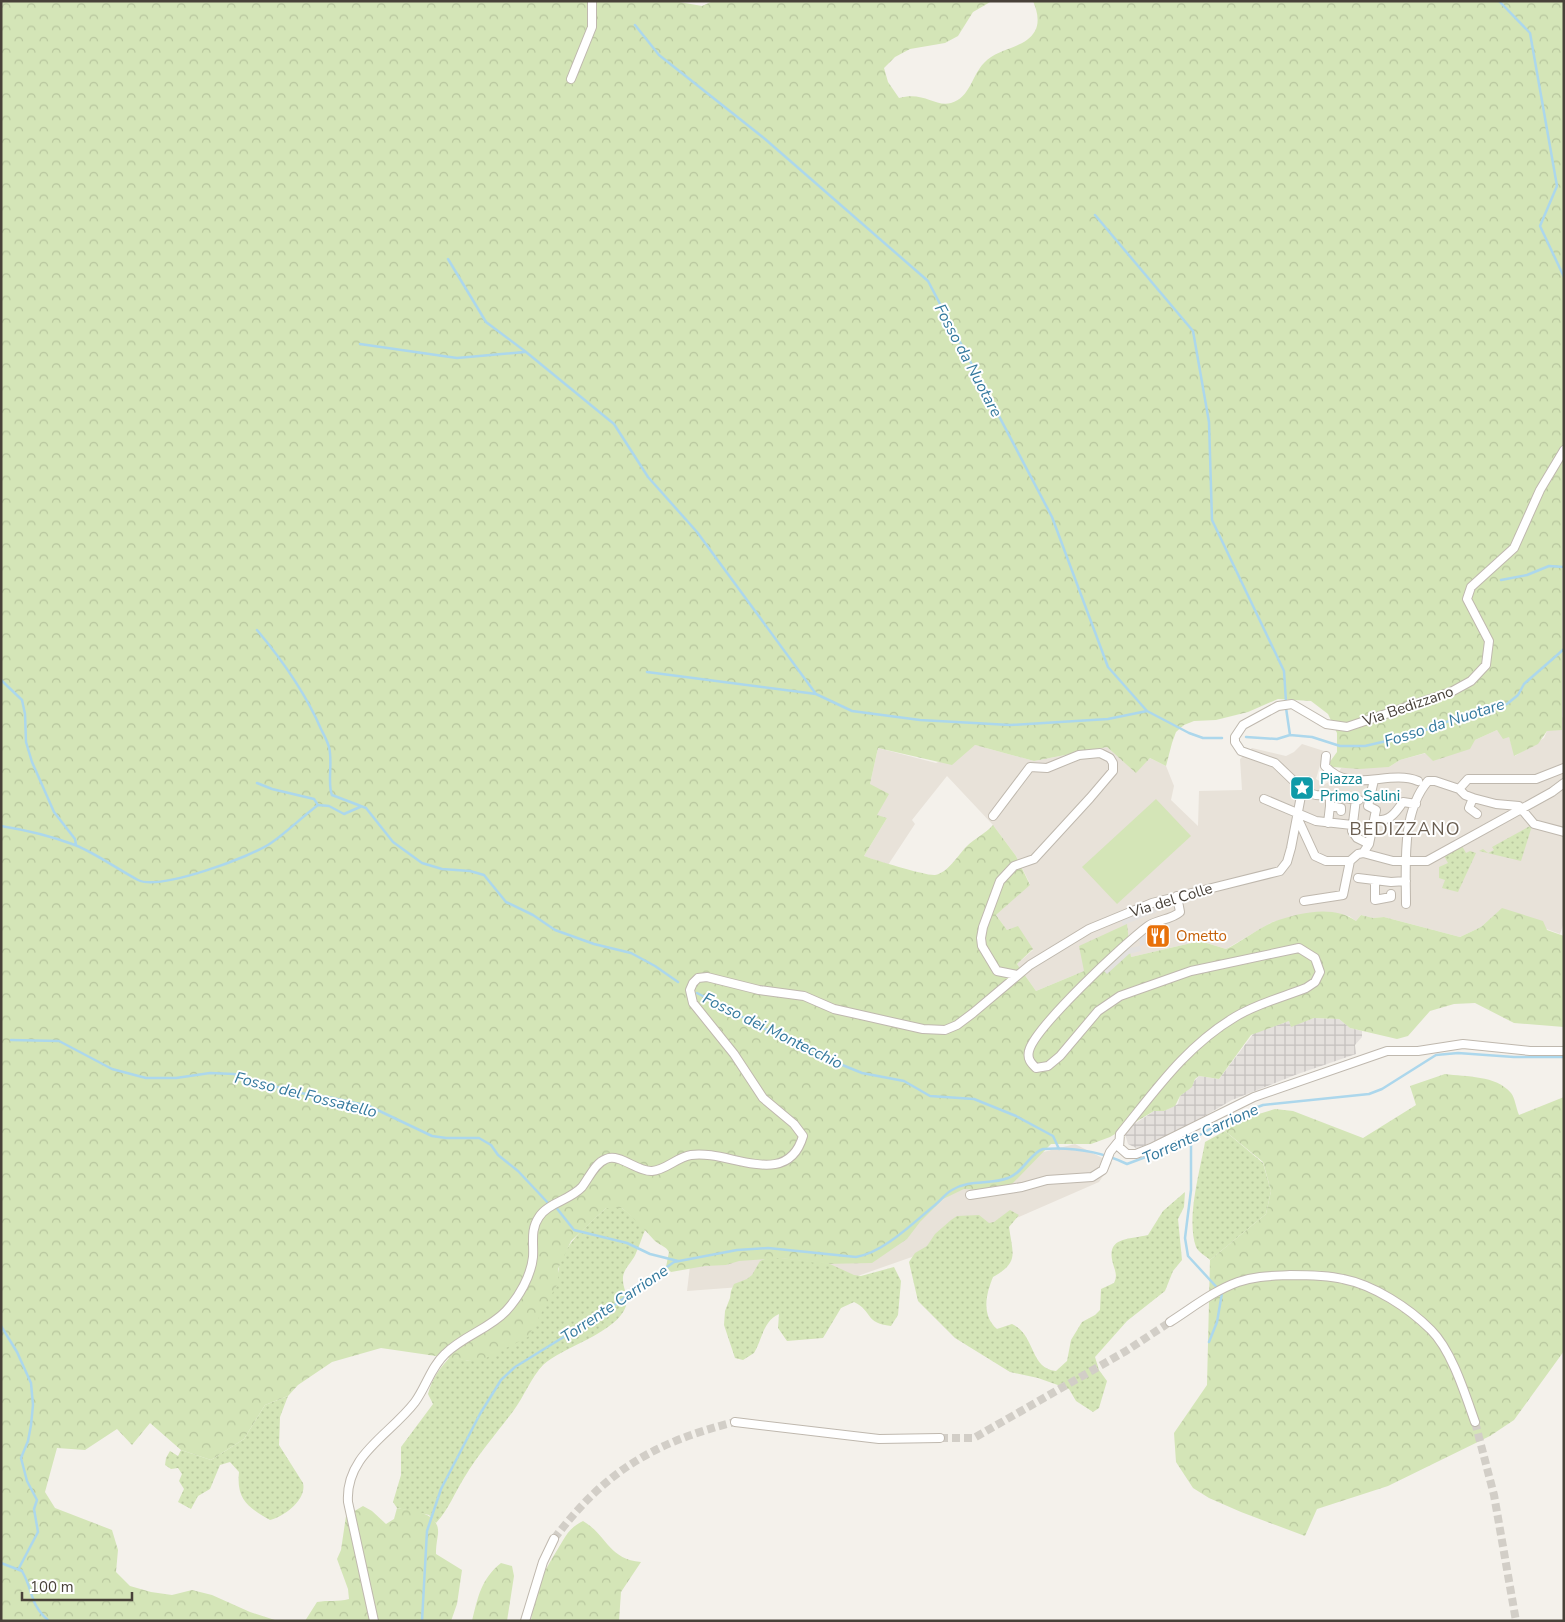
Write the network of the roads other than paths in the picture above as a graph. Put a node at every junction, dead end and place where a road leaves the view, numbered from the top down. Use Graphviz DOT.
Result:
graph roads {
  1 [pos="592,1"];
  2 [pos="571,79"];
  3 [pos="1564,450"];
  4 [pos="1326,756"];
  5 [pos="1564,768"];
  6 [pos="1374,780"];
  7 [pos="1418,781"];
  8 [pos="1564,783"];
  9 [pos="1300,790"];
  10 [pos="1459,791"];
  11 [pos="1330,796"];
  12 [pos="1473,798"];
  13 [pos="1264,799"];
  14 [pos="1356,799"];
  15 [pos="1416,804"];
  16 [pos="1330,806"];
  17 [pos="1522,808"];
  18 [pos="1372,810"];
  19 [pos="1341,811"];
  20 [pos="1297,814"];
  21 [pos="1477,814"];
  22 [pos="993,816"];
  23 [pos="1328,823"];
  24 [pos="1352,828"];
  25 [pos="1564,832"];
  26 [pos="1368,844"];
  27 [pos="1366,854"];
  28 [pos="1405,860"];
  29 [pos="1350,861"];
  30 [pos="1358,878"];
  31 [pos="1375,880"];
  32 [pos="1406,880"];
  33 [pos="1391,894"];
  34 [pos="1178,896"];
  35 [pos="1304,902"];
  36 [pos="1406,904"];
  37 [pos="1017,974"];
  38 [pos="1564,1051"];
  39 [pos="1118,1142"];
  40 [pos="970,1195"];
  41 [pos="1170,1322"];
  42 [pos="735,1422"];
  43 [pos="1475,1422"];
  44 [pos="940,1438"];
  45 [pos="554,1539"];
  46 [pos="374,1621"];
  47 [pos="525,1621"];
  1 -- 2 [label="street"];
  3 -- 9 [label="street, Via Bedizzano"];
  4 -- 6 [label="street"];
  5 -- 10 [label="street"];
  6 -- 7 [label="street"];
  6 -- 18 [label="street"];
  8 -- 17 [label="street"];
  9 -- 11 [label="street"];
  9 -- 20 [label="street, Via del Colle"];
  10 -- 12 [label="street"];
  10 -- 15 [label="street"];
  11 -- 14 [label="street"];
  11 -- 16 [label="street"];
  12 -- 17 [label="street"];
  12 -- 21 [label="street"];
  13 -- 20 [label="street"];
  14 -- 18 [label="street"];
  14 -- 24 [label="street"];
  15 -- 18 [label="street"];
  15 -- 28 [label="street"];
  16 -- 19 [label="street"];
  16 -- 23 [label="street"];
  17 -- 25 [label="street"];
  17 -- 28 [label="street"];
  18 -- 26 [label="street"];
  20 -- 23 [label="street"];
  20 -- 29 [label="street"];
  20 -- 34 [label="street, Via del Colle"];
  22 -- 37 [label="street"];
  23 -- 24 [label="street"];
  24 -- 26 [label="street"];
  26 -- 27 [label="street"];
  27 -- 28 [label="street"];
  27 -- 29 [label="street"];
  28 -- 32 [label="street"];
  29 -- 35 [label="street"];
  30 -- 31 [label="street"];
  31 -- 32 [label="street"];
  31 -- 33 [label="street"];
  32 -- 36 [label="street"];
  34 -- 37 [label="street, Via del Colle"];
  34 -- 39 [label="street"];
  37 -- 46 [label="street, Via del Colle"];
  38 -- 39 [label="street"];
  39 -- 40 [label="street"];
  41 -- 43 [label="street"];
  42 -- 44 [label="street"];
  45 -- 47 [label="street"];
}
